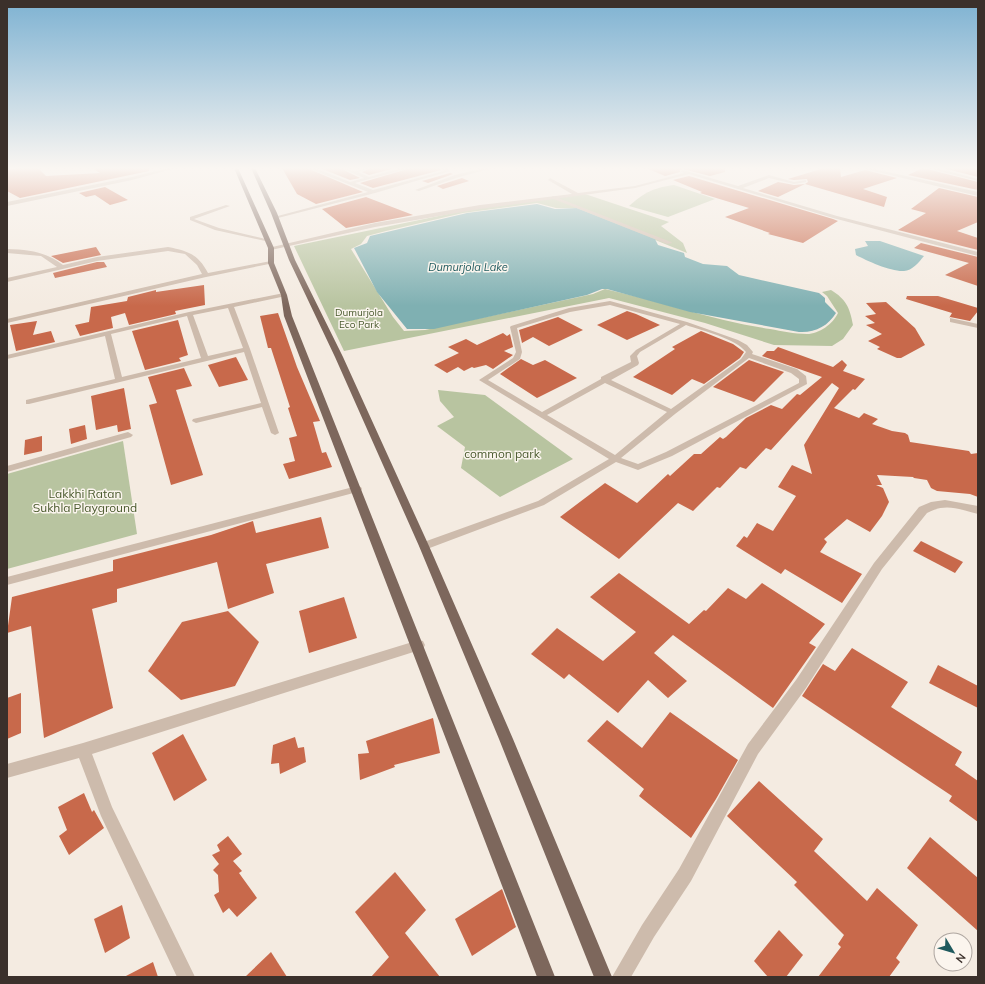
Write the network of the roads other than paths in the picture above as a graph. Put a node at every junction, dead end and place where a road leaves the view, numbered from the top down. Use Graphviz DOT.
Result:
graph roads {
  1 [pos="204,214"];
  2 [pos="256,214"];
  3 [pos="274,214"];
  4 [pos="291,214"];
  5 [pos="440,214"];
  6 [pos="596,214"];
  7 [pos="826,214"];
  8 [pos="276,218"];
  9 [pos="669,243"];
  10 [pos="269,244"];
  11 [pos="286,245"];
  12 [pos="7,251"];
  13 [pos="978,254"];
  14 [pos="270,263"];
  15 [pos="60,266"];
  16 [pos="206,274"];
  17 [pos="7,280"];
  18 [pos="284,295"];
  19 [pos="230,305"];
  20 [pos="189,314"];
  21 [pos="953,320"];
  22 [pos="7,321"];
  23 [pos="685,324"];
  24 [pos="978,326"];
  25 [pos="108,334"];
  26 [pos="247,349"];
  27 [pos="747,355"];
  28 [pos="7,357"];
  29 [pos="205,359"];
  30 [pos="604,379"];
  31 [pos="119,380"];
  32 [pos="29,402"];
  33 [pos="265,404"];
  34 [pos="672,412"];
  35 [pos="542,415"];
  36 [pos="196,420"];
  37 [pos="275,433"];
  38 [pos="128,435"];
  39 [pos="615,459"];
  40 [pos="7,468"];
  41 [pos="357,489"];
  42 [pos="978,510"];
  43 [pos="424,546"];
  44 [pos="7,581"];
  45 [pos="419,645"];
  46 [pos="83,750"];
  47 [pos="7,770"];
  48 [pos="186,977"];
  49 [pos="546,977"];
  50 [pos="603,977"];
  51 [pos="621,977"];
  1 -- 10 [label="lane"];
  2 -- 10 [label="main road"];
  3 -- 8 [label="main road"];
  4 -- 8 [label="street"];
  5 -- 11 [label="street"];
  6 -- 9 [label="lane"];
  7 -- 13 [label="street"];
  8 -- 11 [label="main road"];
  10 -- 11 [label="street"];
  10 -- 14 [label="main road"];
  11 -- 43 [label="main road"];
  12 -- 15 [label="street"];
  14 -- 16 [label="street"];
  14 -- 18 [label="main road"];
  15 -- 16 [label="street"];
  15 -- 17 [label="street"];
  16 -- 22 [label="street"];
  18 -- 19 [label="lane"];
  18 -- 41 [label="main road"];
  19 -- 20 [label="lane"];
  19 -- 26 [label="lane"];
  20 -- 25 [label="lane"];
  20 -- 29 [label="lane"];
  21 -- 24 [label="street"];
  23 -- 27 [label="lane"];
  23 -- 30 [label="lane"];
  23 -- 35 [label="lane"];
  25 -- 28 [label="lane"];
  25 -- 31 [label="lane"];
  26 -- 29 [label="lane"];
  26 -- 33 [label="lane"];
  27 -- 34 [label="lane"];
  27 -- 39 [label="lane"];
  29 -- 31 [label="lane"];
  30 -- 34 [label="lane"];
  30 -- 35 [label="lane"];
  31 -- 32 [label="lane"];
  33 -- 36 [label="lane"];
  33 -- 37 [label="lane"];
  34 -- 39 [label="lane"];
  35 -- 39 [label="lane"];
  38 -- 40 [label="street"];
  39 -- 43 [label="lane"];
  41 -- 44 [label="street"];
  41 -- 45 [label="main road"];
  42 -- 51 [label="street"];
  43 -- 50 [label="main road"];
  45 -- 46 [label="street"];
  45 -- 49 [label="main road"];
  46 -- 47 [label="street"];
  46 -- 48 [label="street"];
}
